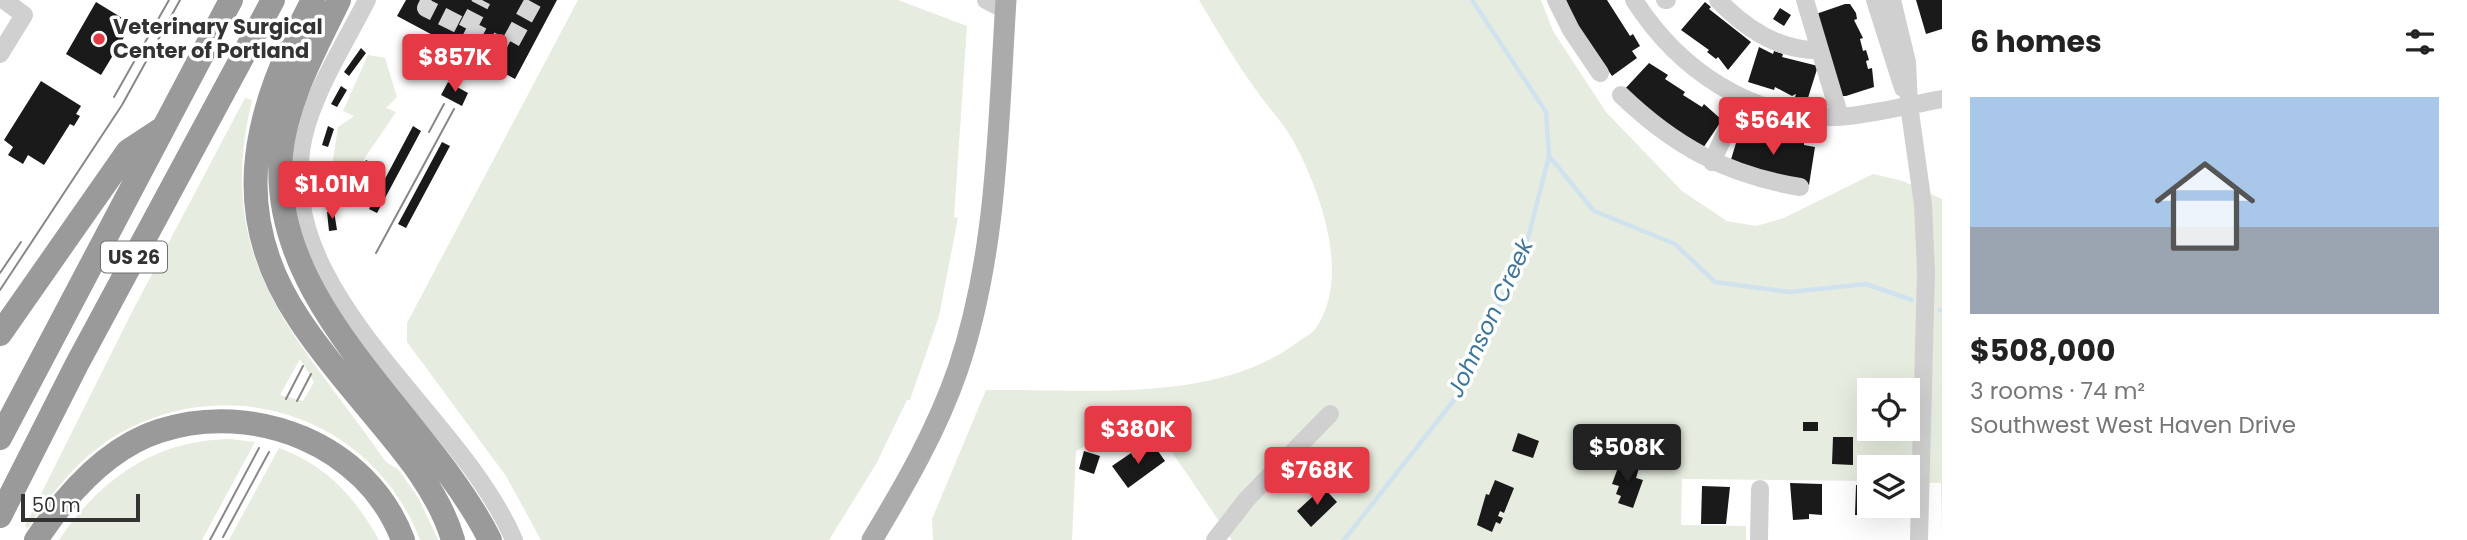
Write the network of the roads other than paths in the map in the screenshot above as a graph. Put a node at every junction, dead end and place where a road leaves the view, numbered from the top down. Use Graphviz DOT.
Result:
graph roads {
  1 [pos="5,0"];
  2 [pos="231,0"];
  3 [pos="273,0"];
  4 [pos="313,0"];
  5 [pos="339,0"];
  6 [pos="367,0"];
  7 [pos="986,0"];
  8 [pos="1556,0"];
  9 [pos="1634,0"];
  10 [pos="1718,0"];
  11 [pos="1805,0"];
  12 [pos="1875,0"];
  13 [pos="1892,0"];
  14 [pos="1006,5"];
  15 [pos="1819,50"];
  16 [pos="0,54"];
  17 [pos="1600,73"];
  18 [pos="1620,95"];
  19 [pos="1741,99"];
  20 [pos="1942,99"];
  21 [pos="1909,104"];
  22 [pos="1840,117"];
  23 [pos="164,128"];
  24 [pos="1712,162"];
  25 [pos="1800,187"];
  26 [pos="0,334"];
  27 [pos="1331,414"];
  28 [pos="0,438"];
  29 [pos="1760,489"];
  30 [pos="0,516"];
  31 [pos="36,540"];
  32 [pos="403,540"];
  33 [pos="453,540"];
  34 [pos="491,540"];
  35 [pos="514,540"];
  36 [pos="872,540"];
  37 [pos="1215,540"];
  38 [pos="1759,540"];
  39 [pos="1919,540"];
  1 -- 16 [label="street"];
  2 -- 23 [label="highway, US 26"];
  3 -- 30 [label="highway, US 26"];
  4 -- 33 [label="highway"];
  5 -- 34 [label="highway"];
  6 -- 35 [label="street"];
  7 -- 14 [label="street"];
  8 -- 17 [label="street"];
  9 -- 19 [label="street"];
  10 -- 15 [label="street"];
  11 -- 15 [label="street"];
  12 -- 21 [label="street"];
  13 -- 21 [label="street"];
  14 -- 36 [label="main road"];
  15 -- 22 [label="street"];
  18 -- 24 [label="street"];
  19 -- 22 [label="street"];
  19 -- 24 [label="street"];
  20 -- 21 [label="street"];
  21 -- 22 [label="street"];
  21 -- 39 [label="street"];
  23 -- 26 [label="highway"];
  23 -- 28 [label="highway, US 26"];
  24 -- 25 [label="street"];
  27 -- 37 [label="street"];
  29 -- 38 [label="street"];
  31 -- 32 [label="highway"];
}
